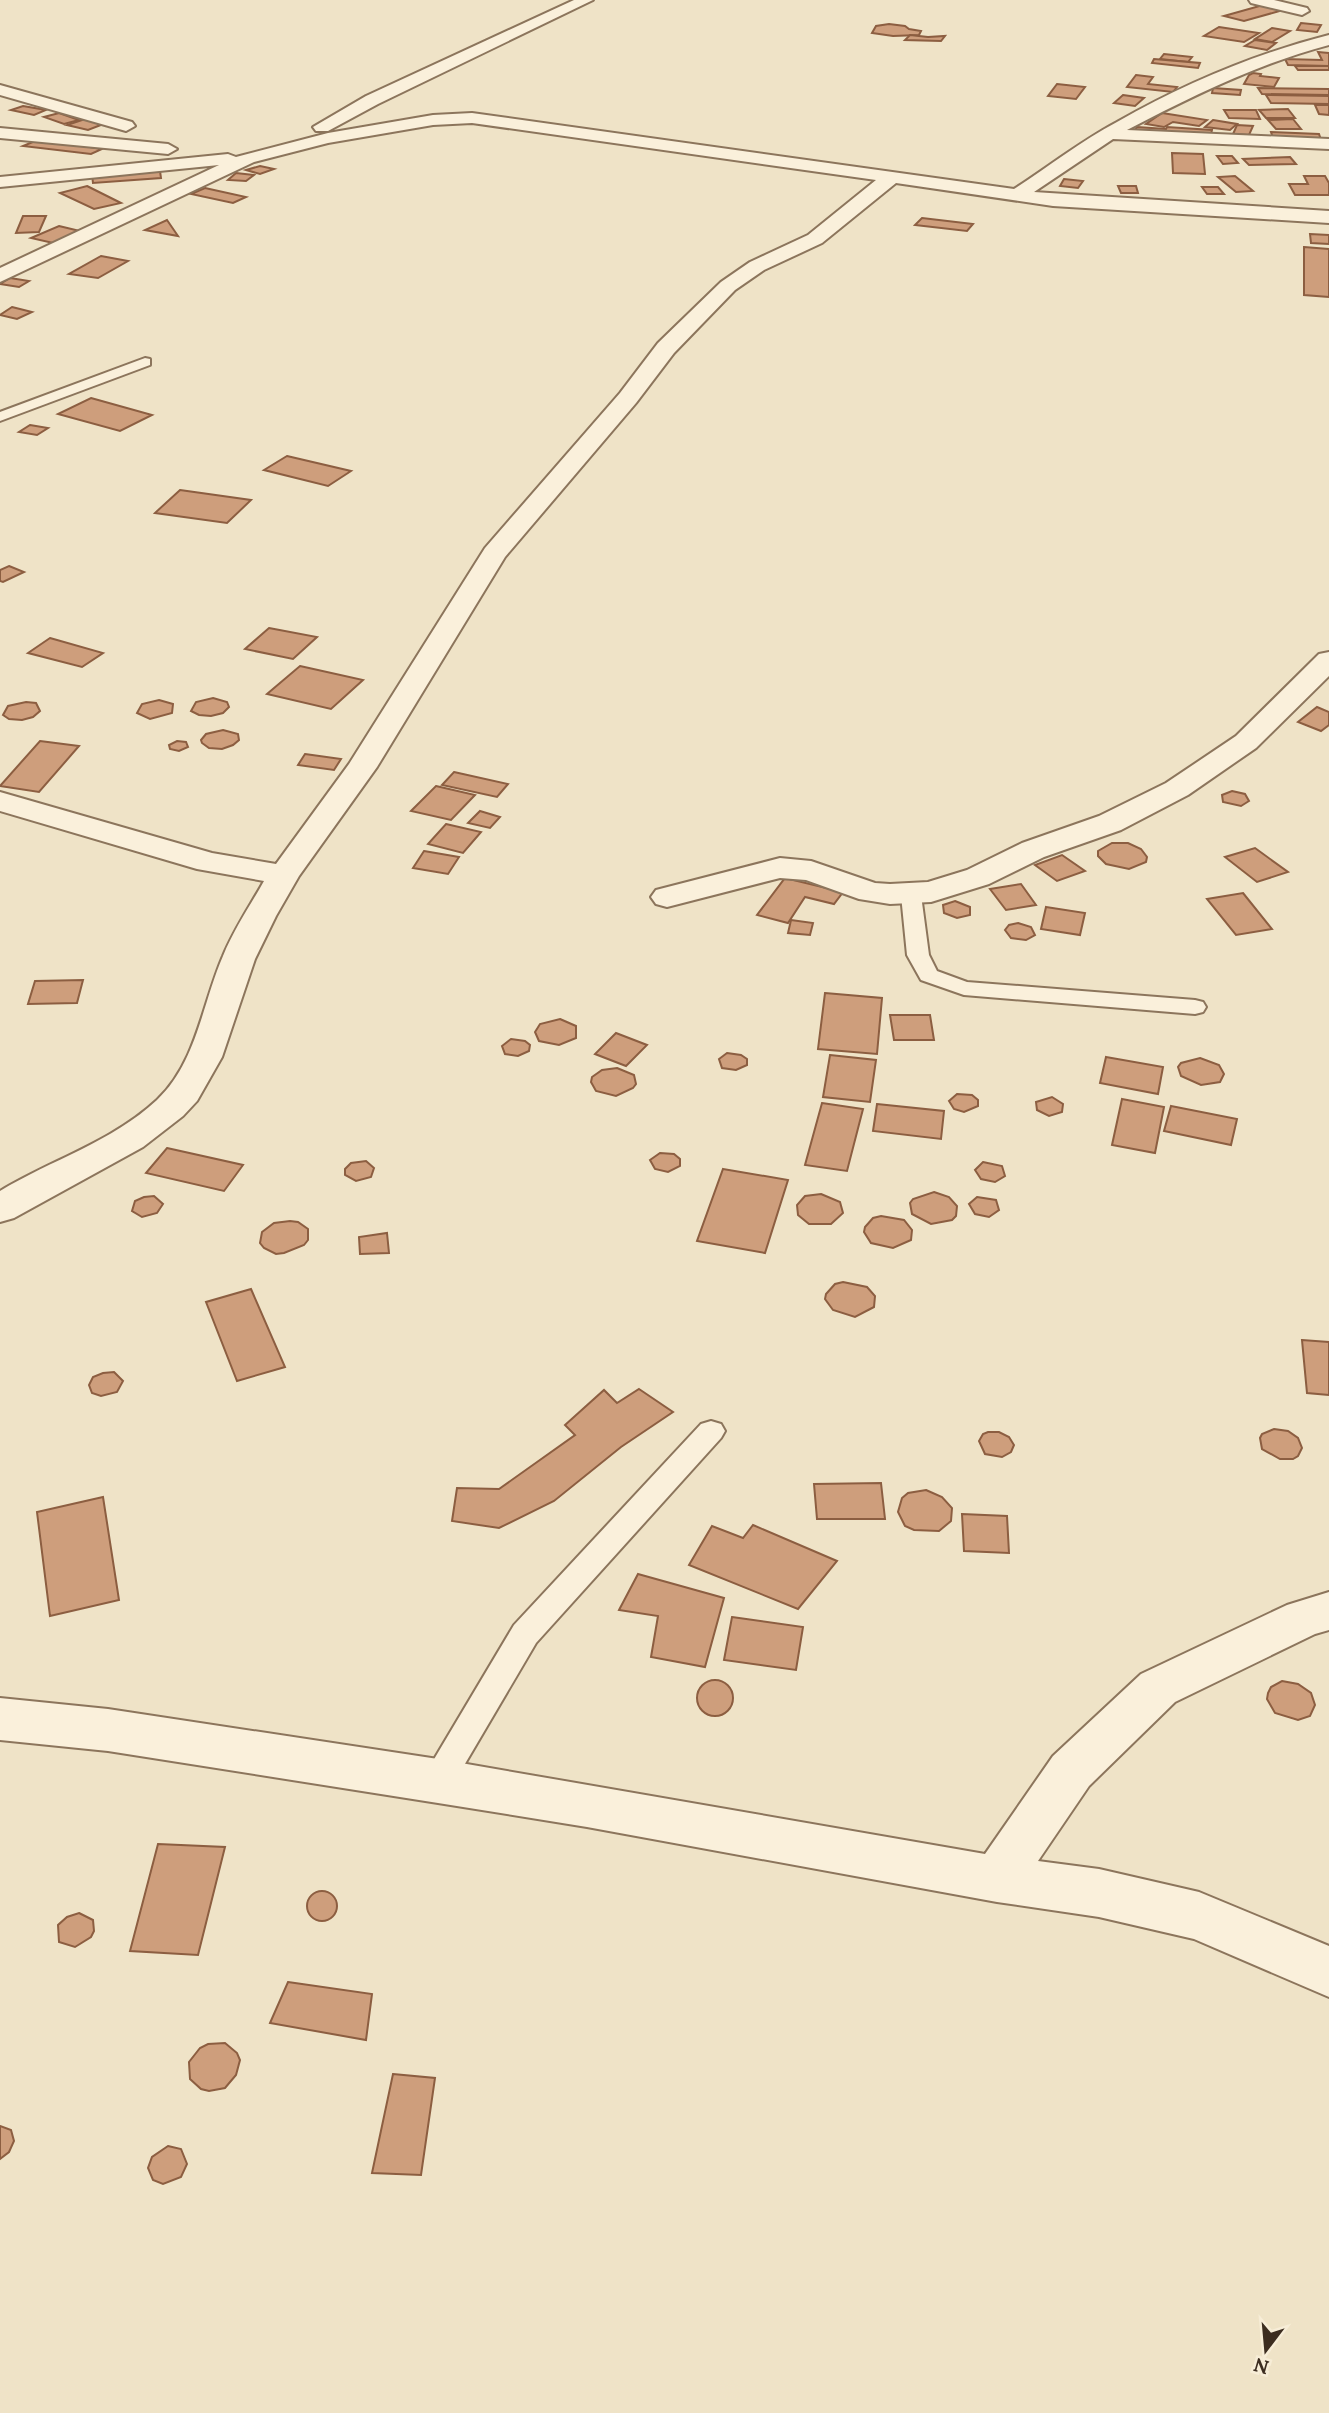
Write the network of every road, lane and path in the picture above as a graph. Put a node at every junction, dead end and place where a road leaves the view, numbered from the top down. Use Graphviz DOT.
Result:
graph roads {
  1 [pos="586,0"];
  2 [pos="1256,0"];
  3 [pos="1307,10"];
  4 [pos="1328,39"];
  5 [pos="0,90"];
  6 [pos="0,133"];
  7 [pos="1109,134"];
  8 [pos="1329,144"];
  9 [pos="280,149"];
  10 [pos="194,154"];
  11 [pos="247,158"];
  12 [pos="214,159"];
  13 [pos="891,177"];
  14 [pos="0,182"];
  15 [pos="1017,195"];
  16 [pos="1329,217"];
  17 [pos="0,276"];
  18 [pos="145,362"];
  19 [pos="0,417"];
  20 [pos="1329,660"];
  21 [pos="0,801"];
  22 [pos="284,875"];
  23 [pos="911,895"];
  24 [pos="667,897"];
  25 [pos="1195,1007"];
  26 [pos="0,1209"];
  27 [pos="711,1431"];
  28 [pos="1329,1611"];
  29 [pos="0,1719"];
  30 [pos="438,1781"];
  31 [pos="998,1879"];
  32 [pos="1329,1972"];
  1 -- 9 [label="street"];
  2 -- 3 [label="street"];
  4 -- 7 [label="street"];
  5 -- 10 [label="street"];
  6 -- 10 [label="street"];
  7 -- 8 [label="street"];
  7 -- 15 [label="street"];
  9 -- 11 [label="street"];
  9 -- 13 [label="street"];
  10 -- 12 [label="street"];
  11 -- 12 [label="street"];
  11 -- 17 [label="street"];
  12 -- 14 [label="street"];
  13 -- 15 [label="street"];
  13 -- 22 [label="street"];
  15 -- 16 [label="street"];
  18 -- 19 [label="lane"];
  20 -- 23 [label="street"];
  21 -- 22 [label="street"];
  22 -- 26 [label="street"];
  23 -- 24 [label="street"];
  23 -- 25 [label="lane"];
  27 -- 30 [label="lane"];
  28 -- 31 [label="street"];
  29 -- 30 [label="street"];
  30 -- 31 [label="street"];
  31 -- 32 [label="street"];
}
